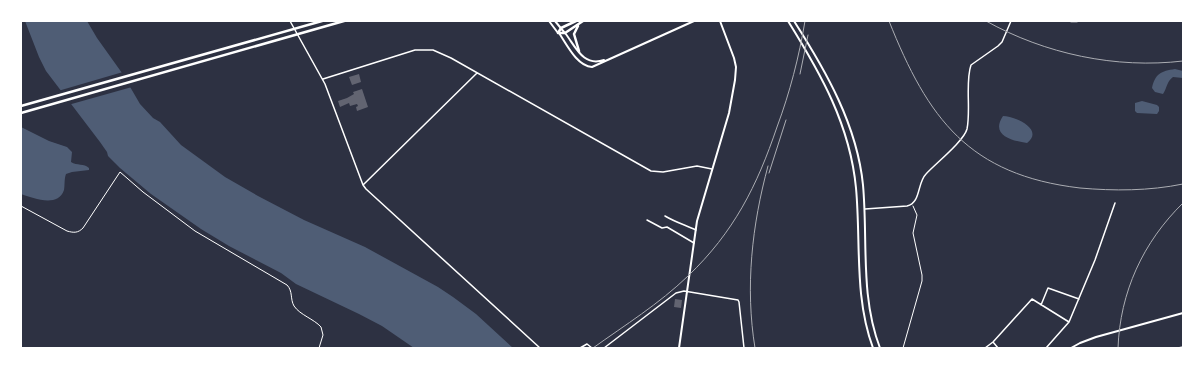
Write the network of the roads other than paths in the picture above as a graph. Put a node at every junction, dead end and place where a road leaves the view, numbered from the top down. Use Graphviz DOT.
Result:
graph roads {
  1 [pos="290,21"];
  2 [pos="322,21"];
  3 [pos="344,21"];
  4 [pos="549,21"];
  5 [pos="555,21"];
  6 [pos="576,21"];
  7 [pos="583,21"];
  8 [pos="694,21"];
  9 [pos="720,21"];
  10 [pos="788,21"];
  11 [pos="794,21"];
  12 [pos="1011,21"];
  13 [pos="1071,21"];
  14 [pos="1077,21"];
  15 [pos="561,28"];
  16 [pos="558,33"];
  17 [pos="565,33"];
  18 [pos="579,52"];
  19 [pos="609,59"];
  20 [pos="478,73"];
  21 [pos="323,79"];
  22 [pos="21,106"];
  23 [pos="21,113"];
  24 [pos="713,169"];
  25 [pos="363,185"];
  26 [pos="1115,204"];
  27 [pos="864,209"];
  28 [pos="665,216"];
  29 [pos="647,220"];
  30 [pos="696,230"];
  31 [pos="694,243"];
  32 [pos="686,292"];
  33 [pos="1079,299"];
  34 [pos="1041,305"];
  35 [pos="1183,313"];
  36 [pos="1069,322"];
  37 [pos="993,342"];
  38 [pos="1183,347"];
  39 [pos="540,348"];
  40 [pos="580,348"];
  41 [pos="592,348"];
  42 [pos="604,348"];
  43 [pos="679,348"];
  44 [pos="744,348"];
  45 [pos="873,348"];
  46 [pos="880,348"];
  47 [pos="985,348"];
  48 [pos="998,348"];
  49 [pos="1046,348"];
  50 [pos="1070,348"];
  51 [pos="1178,348"];
  1 -- 21 [label="street"];
  2 -- 22 [label="highway"];
  3 -- 23 [label="highway"];
  4 -- 16 [label="main road"];
  5 -- 15 [label="main road"];
  6 -- 15 [label="highway"];
  7 -- 17 [label="highway"];
  7 -- 18 [label="highway"];
  8 -- 19 [label="main road"];
  9 -- 24 [label="main road"];
  10 -- 45 [label="main road"];
  11 -- 27 [label="main road"];
  12 -- 27 [label="street"];
  13 -- 14 [label="highway"];
  15 -- 16 [label="highway"];
  15 -- 17 [label="main road"];
  16 -- 17 [label="highway"];
  16 -- 19 [label="main road"];
  17 -- 18 [label="main road"];
  18 -- 19 [label="main road"];
  20 -- 21 [label="street"];
  20 -- 24 [label="street"];
  20 -- 25 [label="street"];
  21 -- 25 [label="street"];
  24 -- 30 [label="main road"];
  25 -- 39 [label="street"];
  26 -- 33 [label="street"];
  27 -- 46 [label="main road"];
  28 -- 30 [label="street"];
  29 -- 31 [label="street"];
  30 -- 31 [label="main road"];
  31 -- 32 [label="main road"];
  32 -- 42 [label="street"];
  32 -- 43 [label="main road"];
  32 -- 44 [label="street"];
  33 -- 34 [label="street"];
  33 -- 36 [label="street"];
  34 -- 36 [label="street"];
  34 -- 37 [label="street"];
  35 -- 50 [label="main road"];
  36 -- 49 [label="street"];
  37 -- 47 [label="street"];
  37 -- 48 [label="street"];
  38 -- 51 [label="street"];
  40 -- 41 [label="street"];
}
